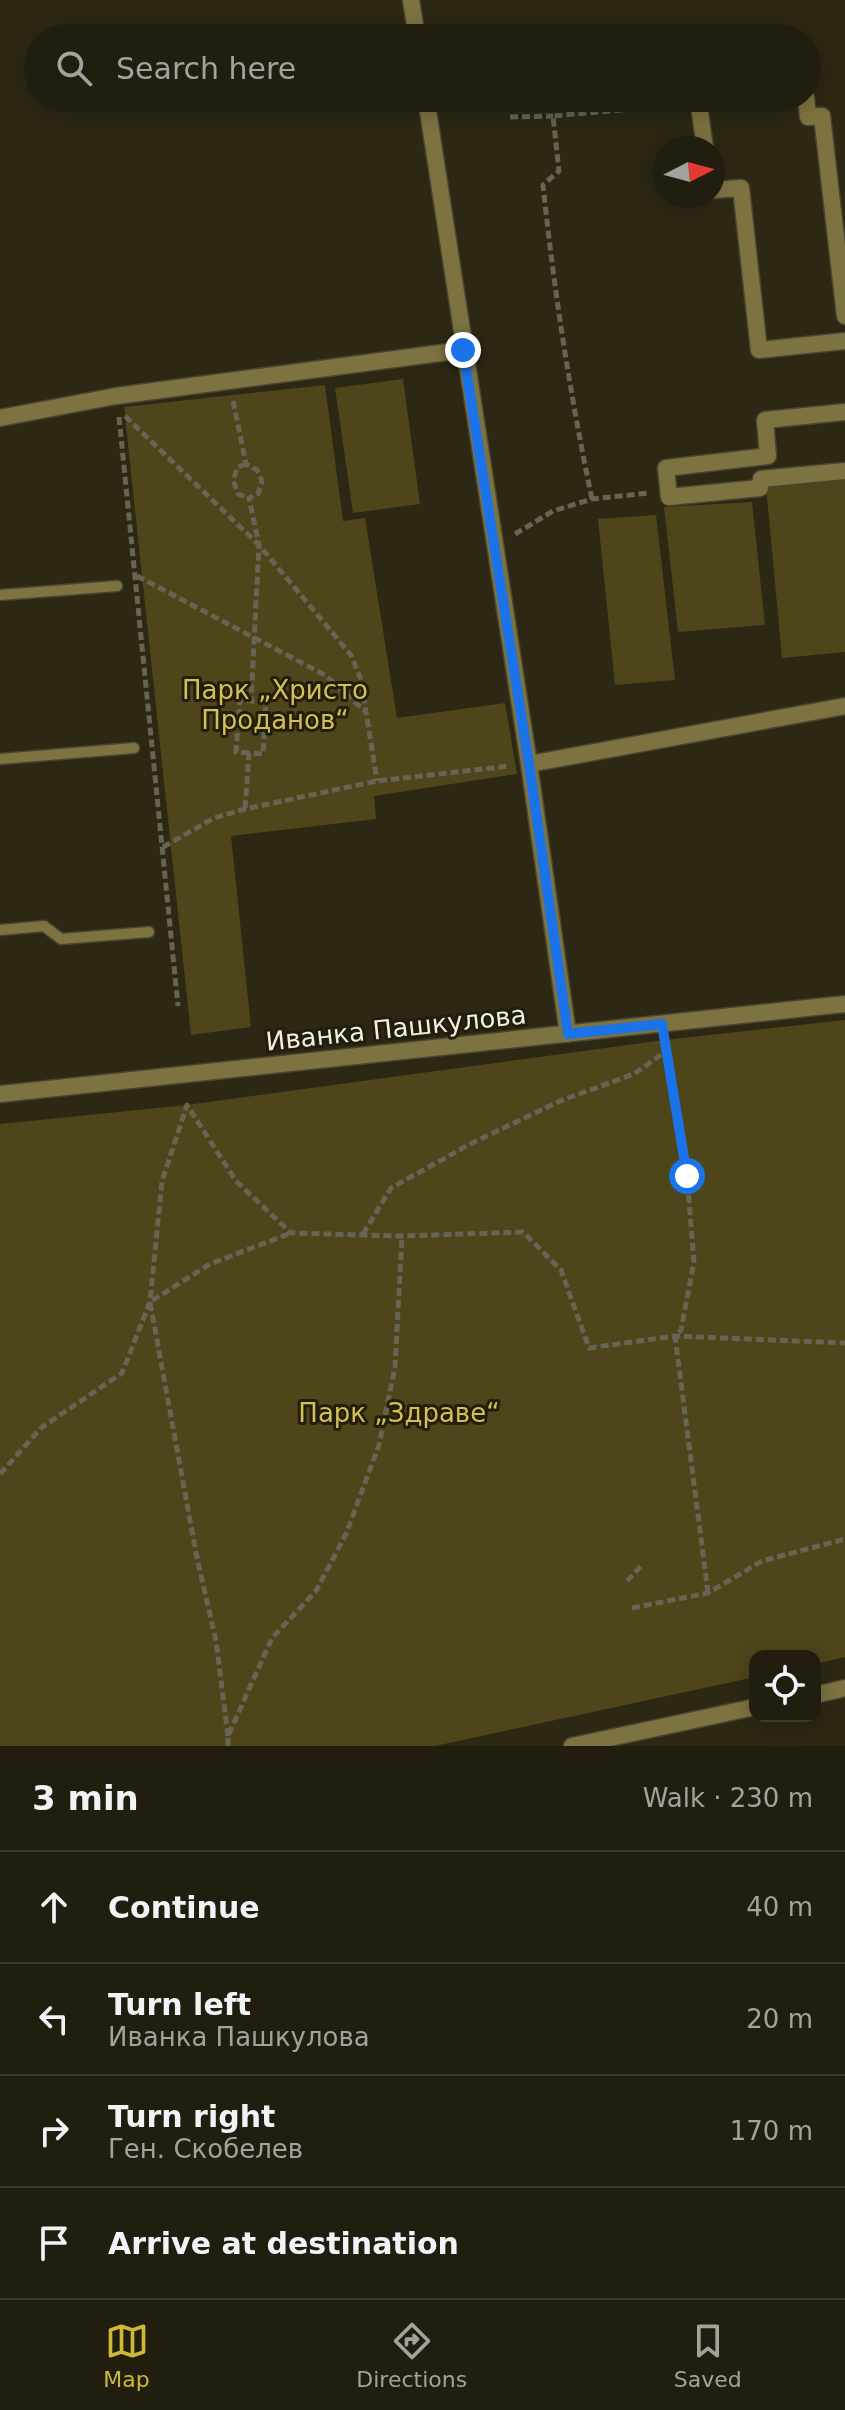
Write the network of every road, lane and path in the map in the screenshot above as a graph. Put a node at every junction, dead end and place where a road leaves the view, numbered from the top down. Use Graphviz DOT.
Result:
graph roads {
  1 [pos="411,0"];
  2 [pos="415,24"];
  3 [pos="428,112"];
  4 [pos="590,112"];
  5 [pos="700,112"];
  6 [pos="807,112"];
  7 [pos="553,116"];
  8 [pos="510,117"];
  9 [pos="704,136"];
  10 [pos="725,189"];
  11 [pos="845,316"];
  12 [pos="845,341"];
  13 [pos="463,350"];
  14 [pos="228,382"];
  15 [pos="845,412"];
  16 [pos="0,418"];
  17 [pos="246,464"];
  18 [pos="845,471"];
  19 [pos="667,483"];
  20 [pos="249,498"];
  21 [pos="592,499"];
  22 [pos="494,537"];
  23 [pos="259,545"];
  24 [pos="136,576"];
  25 [pos="117,586"];
  26 [pos="0,595"];
  27 [pos="253,636"];
  28 [pos="251,701"];
  29 [pos="845,706"];
  30 [pos="367,713"];
  31 [pos="134,748"];
  32 [pos="249,753"];
  33 [pos="0,759"];
  34 [pos="529,764"];
  35 [pos="377,781"];
  36 [pos="245,809"];
  37 [pos="163,847"];
  38 [pos="0,930"];
  39 [pos="149,932"];
  40 [pos="845,1004"];
  41 [pos="178,1006"];
  42 [pos="662,1024"];
  43 [pos="568,1034"];
  44 [pos="665,1052"];
  45 [pos="0,1094"];
  46 [pos="291,1233"];
  47 [pos="363,1234"];
  48 [pos="402,1236"];
  49 [pos="150,1302"];
  50 [pos="675,1336"];
  51 [pos="845,1343"];
  52 [pos="0,1474"];
  53 [pos="845,1539"];
  54 [pos="641,1566"];
  55 [pos="627,1581"];
  56 [pos="708,1593"];
  57 [pos="632,1608"];
  58 [pos="845,1688"];
  59 [pos="821,1694"];
  60 [pos="749,1708"];
  61 [pos="228,1736"];
  62 [pos="228,1746"];
  63 [pos="572,1746"];
  1 -- 2 [label="street"];
  3 -- 13 [label="street"];
  4 -- 7 [label="path"];
  5 -- 9 [label="street"];
  6 -- 11 [label="street"];
  7 -- 8 [label="path"];
  7 -- 21 [label="path"];
  10 -- 12 [label="street"];
  13 -- 14 [label="street"];
  13 -- 22 [label="street"];
  14 -- 16 [label="street"];
  14 -- 17 [label="path"];
  15 -- 19 [label="street"];
  17 -- 20 [label="path"];
  17 -- 20 [label="path"];
  18 -- 19 [label="street"];
  19 -- 21 [label="path"];
  20 -- 23 [label="path"];
  21 -- 22 [label="path"];
  22 -- 34 [label="street"];
  23 -- 24 [label="path"];
  23 -- 27 [label="path"];
  23 -- 30 [label="path"];
  24 -- 27 [label="path"];
  24 -- 37 [label="path"];
  25 -- 26 [label="lane"];
  27 -- 28 [label="path"];
  27 -- 30 [label="path"];
  28 -- 32 [label="path"];
  28 -- 32 [label="path"];
  29 -- 34 [label="street"];
  30 -- 35 [label="path"];
  31 -- 33 [label="lane"];
  32 -- 36 [label="path"];
  34 -- 35 [label="path"];
  34 -- 43 [label="street"];
  35 -- 36 [label="path"];
  36 -- 37 [label="path"];
  37 -- 41 [label="path"];
  38 -- 39 [label="lane"];
  40 -- 42 [label="street, Иванка Пашкулова"];
  42 -- 43 [label="street, Иванка Пашкулова"];
  42 -- 44 [label="path"];
  43 -- 45 [label="street, Иванка Пашкулова"];
  44 -- 47 [label="path"];
  44 -- 50 [label="path"];
  46 -- 47 [label="path"];
  46 -- 49 [label="path"];
  46 -- 49 [label="path"];
  47 -- 48 [label="path"];
  48 -- 50 [label="path"];
  48 -- 61 [label="path"];
  49 -- 52 [label="path"];
  49 -- 61 [label="path"];
  50 -- 51 [label="path"];
  50 -- 56 [label="path"];
  53 -- 56 [label="path"];
  54 -- 55 [label="path"];
  56 -- 57 [label="path"];
  58 -- 59 [label="street"];
  60 -- 63 [label="street"];
  61 -- 62 [label="path"];
}
